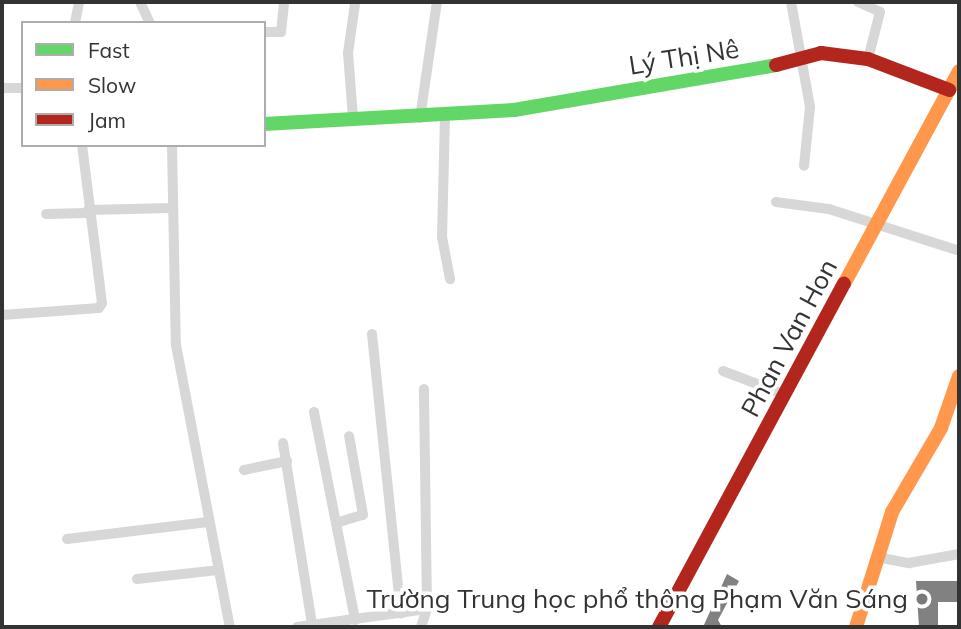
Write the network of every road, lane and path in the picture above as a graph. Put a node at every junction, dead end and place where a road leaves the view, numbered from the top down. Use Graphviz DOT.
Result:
graph roads {
  1 [pos="79,2"];
  2 [pos="140,2"];
  3 [pos="284,2"];
  4 [pos="437,2"];
  5 [pos="791,2"];
  6 [pos="859,2"];
  7 [pos="355,4"];
  8 [pos="75,21"];
  9 [pos="149,21"];
  10 [pos="266,32"];
  11 [pos="802,57"];
  12 [pos="868,59"];
  13 [pos="959,71"];
  14 [pos="2,88"];
  15 [pos="21,88"];
  16 [pos="949,90"];
  17 [pos="445,116"];
  18 [pos="354,118"];
  19 [pos="420,118"];
  20 [pos="266,124"];
  21 [pos="82,147"];
  22 [pos="172,147"];
  23 [pos="804,166"];
  24 [pos="776,202"];
  25 [pos="171,208"];
  26 [pos="88,211"];
  27 [pos="46,214"];
  28 [pos="876,226"];
  29 [pos="957,250"];
  30 [pos="450,279"];
  31 [pos="2,315"];
  32 [pos="372,334"];
  33 [pos="723,371"];
  34 [pos="959,376"];
  35 [pos="424,389"];
  36 [pos="786,395"];
  37 [pos="314,412"];
  38 [pos="349,436"];
  39 [pos="283,443"];
  40 [pos="287,461"];
  41 [pos="244,470"];
  42 [pos="208,522"];
  43 [pos="336,523"];
  44 [pos="67,538"];
  45 [pos="959,554"];
  46 [pos="877,557"];
  47 [pos="218,570"];
  48 [pos="137,579"];
  49 [pos="427,609"];
  50 [pos="401,613"];
  51 [pos="355,620"];
  52 [pos="312,625"];
  53 [pos="230,627"];
  54 [pos="297,627"];
  55 [pos="421,627"];
  56 [pos="659,627"];
  57 [pos="856,627"];
  1 -- 8 [label="street"];
  2 -- 9 [label="street"];
  3 -- 10 [label="street"];
  4 -- 19 [label="street"];
  5 -- 11 [label="street"];
  6 -- 12 [label="street"];
  7 -- 18 [label="street"];
  11 -- 12 [label="street, Lý Thị Nê"];
  11 -- 17 [label="street, Lý Thị Nê"];
  11 -- 23 [label="street"];
  12 -- 16 [label="street, Lý Thị Nê"];
  13 -- 16 [label="street, Phan Van Hon"];
  14 -- 15 [label="street"];
  16 -- 28 [label="street, Phan Van Hon"];
  17 -- 19 [label="street, Lý Thị Nê"];
  17 -- 30 [label="street"];
  18 -- 19 [label="street, Lý Thị Nê"];
  18 -- 20 [label="street, Lý Thị Nê"];
  21 -- 26 [label="street"];
  22 -- 25 [label="street"];
  24 -- 28 [label="street"];
  25 -- 26 [label="street"];
  25 -- 42 [label="street"];
  26 -- 27 [label="street"];
  26 -- 31 [label="street"];
  28 -- 29 [label="street"];
  28 -- 36 [label="street, Phan Van Hon"];
  32 -- 50 [label="street"];
  33 -- 36 [label="street"];
  34 -- 46 [label="street"];
  35 -- 49 [label="street"];
  36 -- 56 [label="street, Phan Van Hon"];
  37 -- 43 [label="street"];
  38 -- 43 [label="street"];
  39 -- 40 [label="street"];
  40 -- 41 [label="street"];
  40 -- 52 [label="street"];
  42 -- 44 [label="street"];
  42 -- 47 [label="street"];
  43 -- 51 [label="street"];
  45 -- 46 [label="street"];
  46 -- 57 [label="street"];
  47 -- 48 [label="street"];
  47 -- 53 [label="street"];
  49 -- 50 [label="street"];
  49 -- 55 [label="street"];
  50 -- 51 [label="street"];
  51 -- 52 [label="street"];
  52 -- 54 [label="street"];
}
